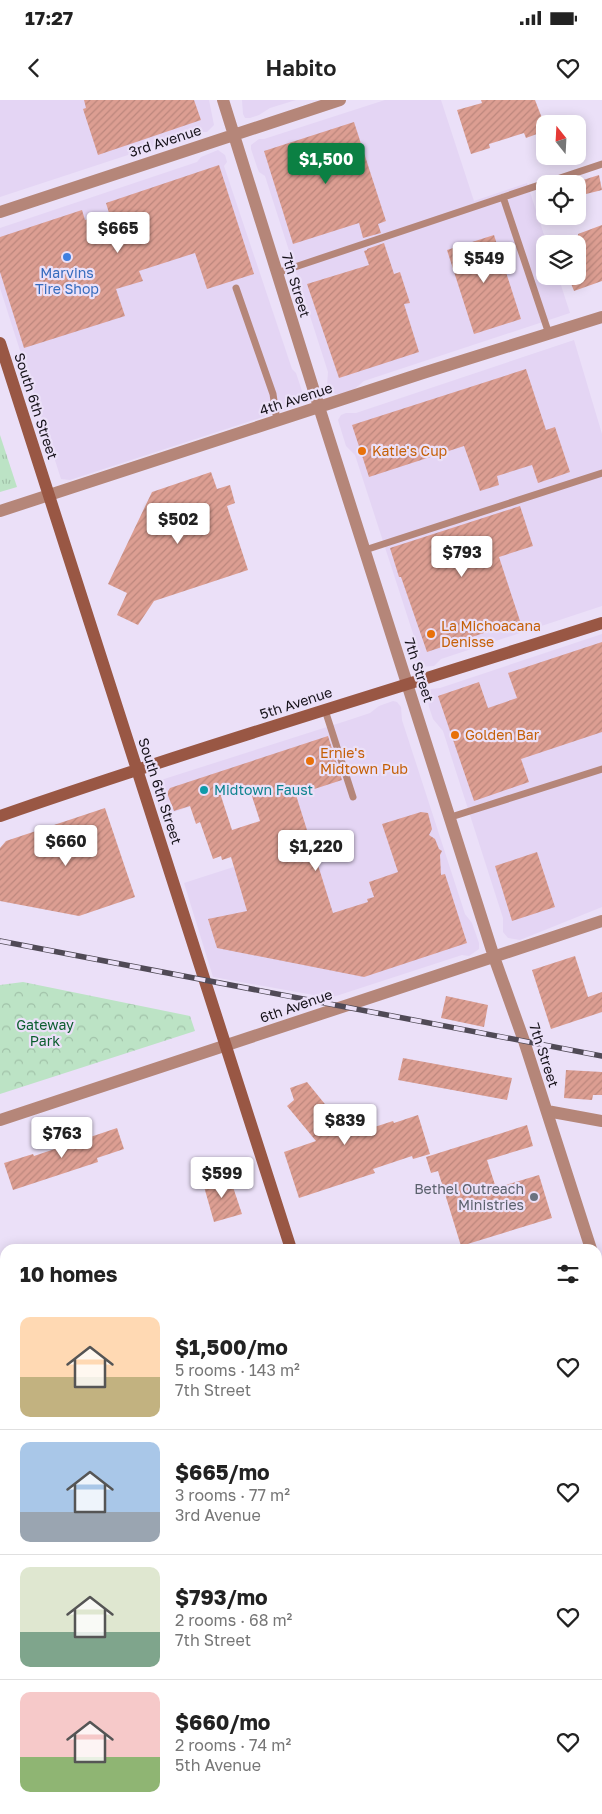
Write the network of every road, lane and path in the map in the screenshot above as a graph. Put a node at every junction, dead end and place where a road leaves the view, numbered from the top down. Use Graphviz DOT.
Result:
graph roads {
  1 [pos="223,100"];
  2 [pos="340,100"];
  3 [pos="233,135"];
  4 [pos="602,164"];
  5 [pos="503,197"];
  6 [pos="0,212"];
  7 [pos="277,273"];
  8 [pos="236,288"];
  9 [pos="602,317"];
  10 [pos="549,334"];
  11 [pos="0,343"];
  12 [pos="319,408"];
  13 [pos="277,421"];
  14 [pos="602,473"];
  15 [pos="49,495"];
  16 [pos="0,511"];
  17 [pos="365,550"];
  18 [pos="602,623"];
  19 [pos="408,684"];
  20 [pos="326,710"];
  21 [pos="602,769"];
  22 [pos="138,770"];
  23 [pos="353,797"];
  24 [pos="0,816"];
  25 [pos="451,817"];
  26 [pos="602,921"];
  27 [pos="494,957"];
  28 [pos="226,1047"];
  29 [pos="547,1111"];
  30 [pos="0,1120"];
  31 [pos="602,1121"];
  32 [pos="288,1244"];
  33 [pos="589,1244"];
  1 -- 3 [label="street, 7th Street"];
  2 -- 3 [label="street, 3rd Avenue"];
  3 -- 6 [label="street, 3rd Avenue"];
  3 -- 7 [label="street, 7th Street"];
  4 -- 5 [label="lane"];
  5 -- 7 [label="lane"];
  5 -- 10 [label="lane"];
  7 -- 12 [label="street, 7th Street"];
  8 -- 13 [label="lane"];
  9 -- 10 [label="street, 4th Avenue"];
  10 -- 12 [label="street, 4th Avenue"];
  11 -- 15 [label="street, South 6th Street"];
  12 -- 13 [label="street, 4th Avenue"];
  12 -- 17 [label="street, 7th Street"];
  13 -- 15 [label="street, 4th Avenue"];
  14 -- 17 [label="lane"];
  15 -- 16 [label="street, 4th Avenue"];
  15 -- 22 [label="street, South 6th Street"];
  17 -- 19 [label="street, 7th Street"];
  18 -- 19 [label="street, 5th Avenue"];
  19 -- 20 [label="street, 5th Avenue"];
  19 -- 25 [label="street, 7th Street"];
  20 -- 22 [label="street, 5th Avenue"];
  20 -- 23 [label="lane"];
  21 -- 25 [label="lane"];
  22 -- 24 [label="street, 5th Avenue"];
  22 -- 28 [label="street, South 6th Street"];
  25 -- 27 [label="street, 7th Street"];
  26 -- 27 [label="street, 6th Avenue"];
  27 -- 28 [label="street, 6th Avenue"];
  27 -- 29 [label="street, 7th Street"];
  28 -- 30 [label="street, 6th Avenue"];
  28 -- 32 [label="street, South 6th Street"];
  29 -- 31 [label="street"];
  29 -- 33 [label="street, 7th Street"];
}
